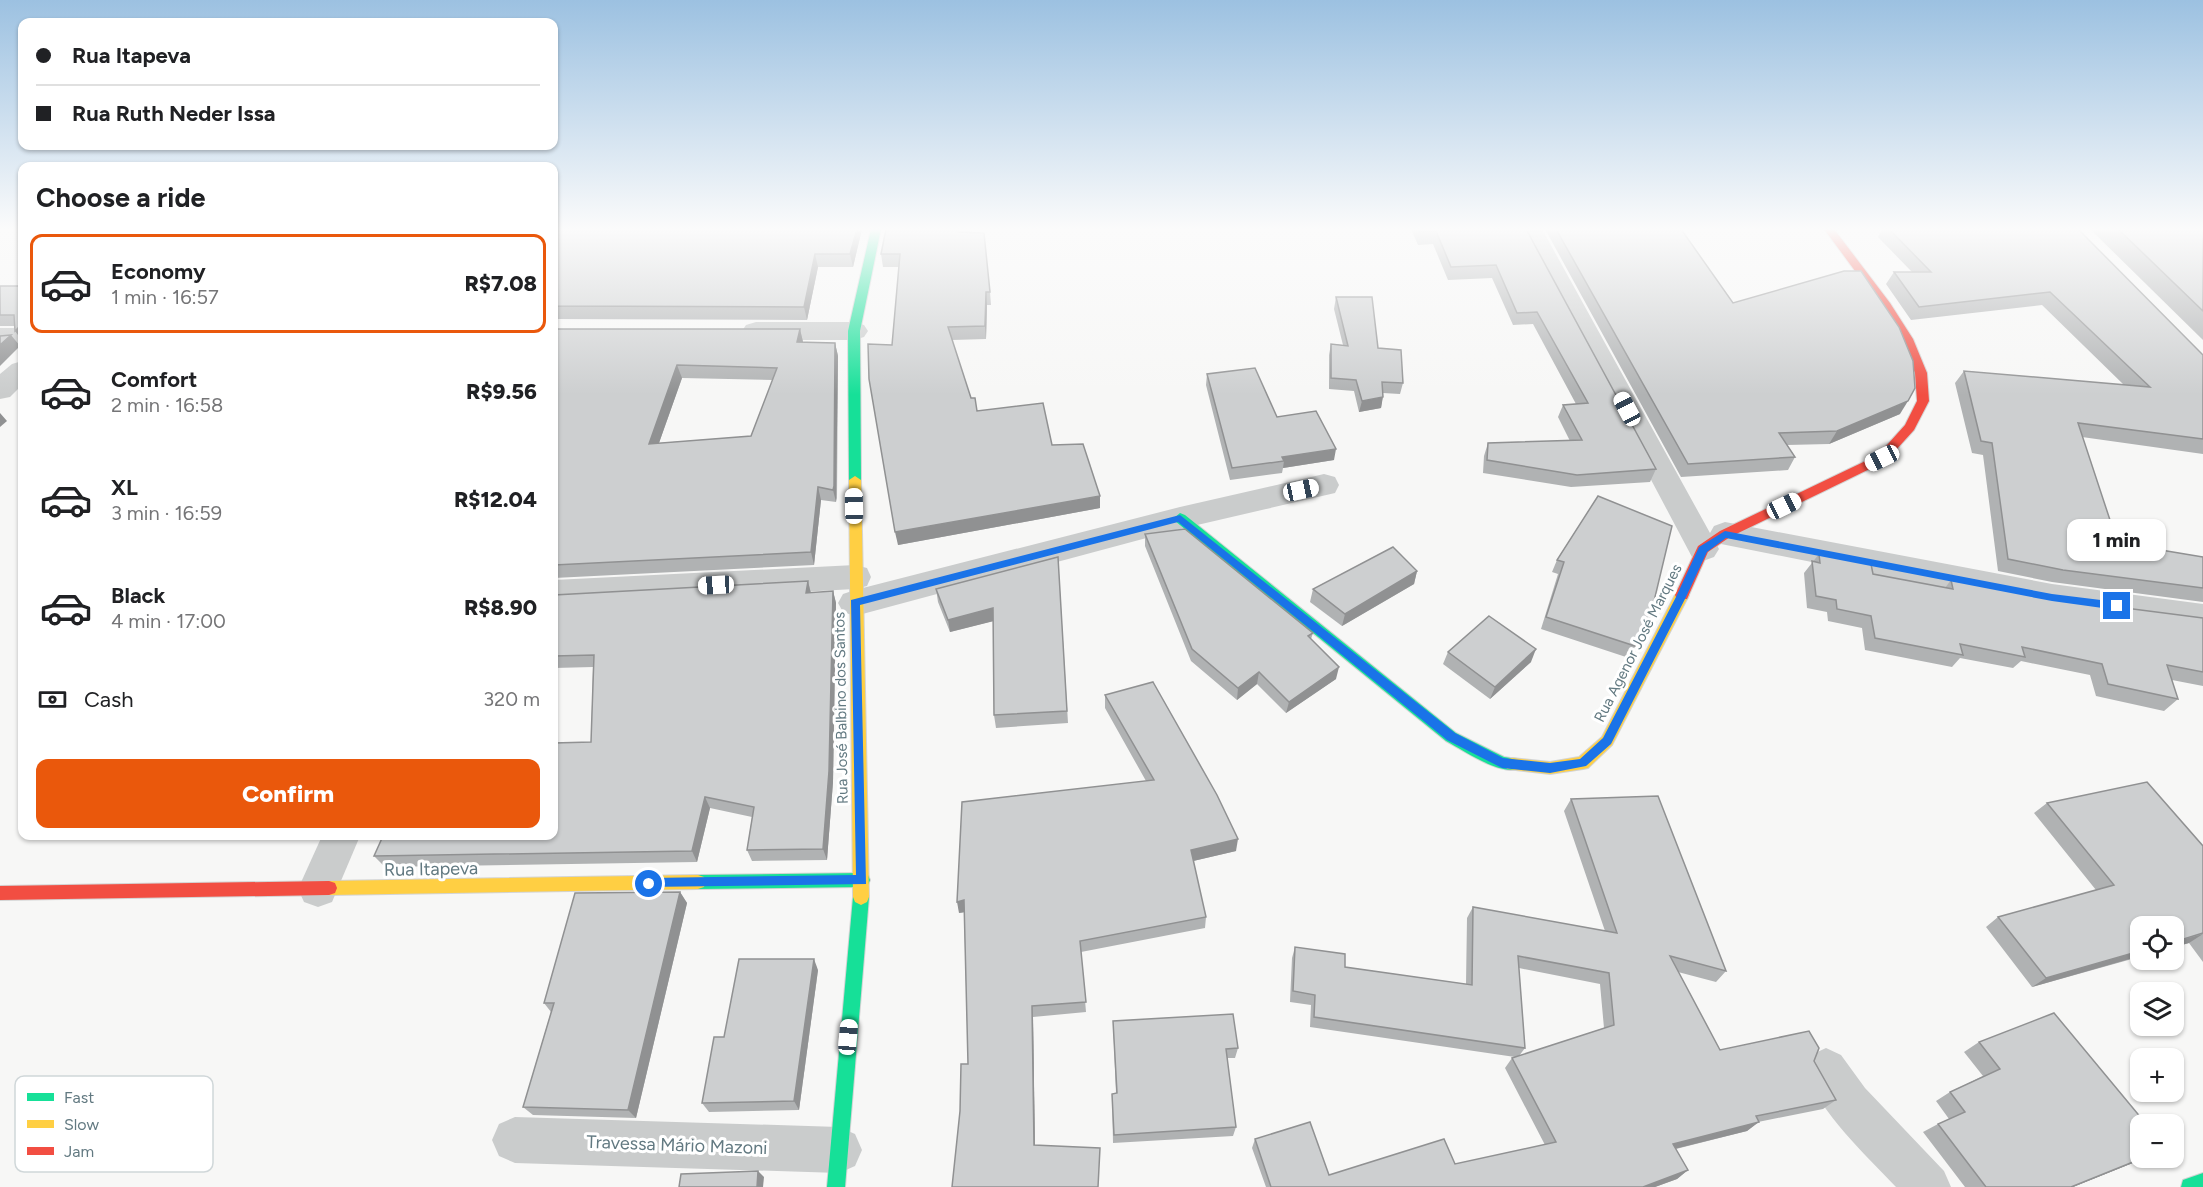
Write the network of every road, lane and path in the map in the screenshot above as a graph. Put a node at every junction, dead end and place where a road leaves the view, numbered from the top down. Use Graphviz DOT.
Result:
graph roads {
  1 [pos="864,284"];
  2 [pos="1563,284"];
  3 [pos="1870,284"];
  4 [pos="725,331"];
  5 [pos="854,332"];
  6 [pos="18,336"];
  7 [pos="0,337"];
  8 [pos="18,374"];
  9 [pos="0,390"];
  10 [pos="1324,485"];
  11 [pos="1180,518"];
  12 [pos="1714,542"];
  13 [pos="855,590"];
  14 [pos="558,593"];
  15 [pos="2203,617"];
  16 [pos="339,840"];
  17 [pos="862,880"];
  18 [pos="318,889"];
  19 [pos="0,893"];
  20 [pos="1826,1070"];
  21 [pos="515,1140"];
  22 [pos="837,1168"];
  23 [pos="2203,1182"];
  24 [pos="1928,1187"];
  25 [pos="2190,1187"];
  1 -- 5 [label="street, Rua José Balbino dos Santos"];
  2 -- 12 [label="street"];
  3 -- 12 [label="street"];
  4 -- 5 [label="street"];
  5 -- 13 [label="street, Rua José Balbino dos Santos"];
  6 -- 7 [label="street"];
  8 -- 9 [label="street"];
  10 -- 11 [label="street"];
  11 -- 12 [label="street, Rua Agenor José Marques"];
  11 -- 13 [label="street"];
  12 -- 15 [label="street"];
  13 -- 14 [label="street"];
  13 -- 17 [label="street, Rua José Balbino dos Santos"];
  16 -- 18 [label="street"];
  17 -- 18 [label="street, Rua Itapeva"];
  17 -- 22 [label="street, Rua José Balbino dos Santos"];
  18 -- 19 [label="street, Rua Itapeva"];
  20 -- 24 [label="street"];
  21 -- 22 [label="street, Travessa Mário Mazoni"];
  23 -- 25 [label="street"];
}
